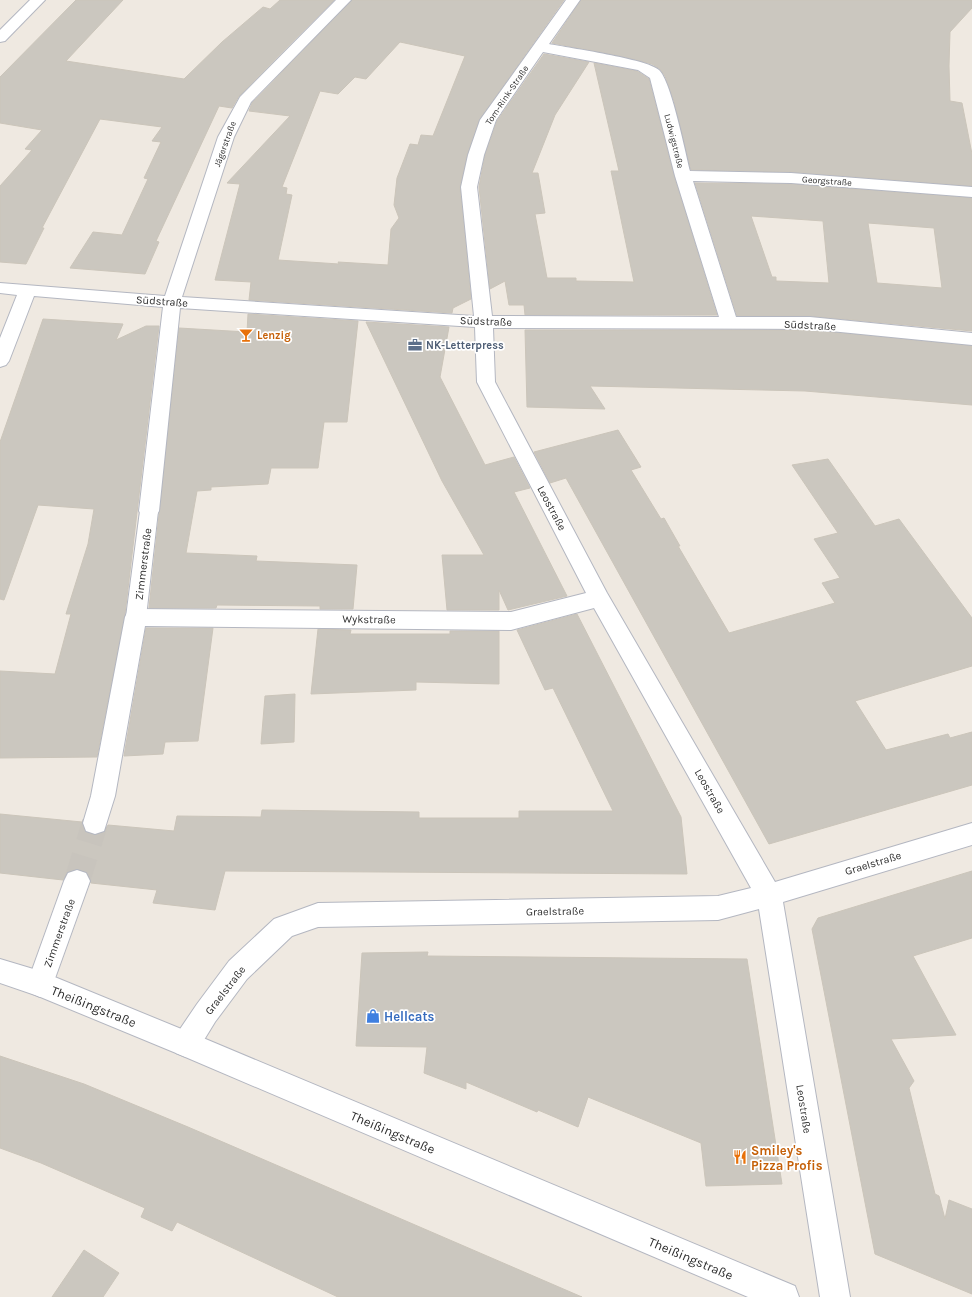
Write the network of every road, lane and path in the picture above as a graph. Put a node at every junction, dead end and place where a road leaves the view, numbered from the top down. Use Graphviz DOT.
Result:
graph roads {
  1 [pos="38,0"];
  2 [pos="344,0"];
  3 [pos="573,0"];
  4 [pos="0,38"];
  5 [pos="540,47"];
  6 [pos="683,176"];
  7 [pos="972,192"];
  8 [pos="0,288"];
  9 [pos="27,290"];
  10 [pos="172,302"];
  11 [pos="484,322"];
  12 [pos="729,322"];
  13 [pos="972,339"];
  14 [pos="0,361"];
  15 [pos="149,511"];
  16 [pos="599,598"];
  17 [pos="136,617"];
  18 [pos="95,823"];
  19 [pos="972,834"];
  20 [pos="78,881"];
  21 [pos="769,895"];
  22 [pos="0,971"];
  23 [pos="40,984"];
  24 [pos="186,1044"];
  25 [pos="784,1297"];
  26 [pos="836,1297"];
  1 -- 4 [label="street"];
  2 -- 10 [label="street, Jägerstraße"];
  3 -- 5 [label="street, Tom-Rink-Straße"];
  5 -- 6 [label="street, Ludwigstraße"];
  5 -- 11 [label="street, Tom-Rink-Straße"];
  6 -- 7 [label="street, Georgstraße"];
  6 -- 12 [label="street, Ludwigstraße"];
  8 -- 9 [label="street, Südstraße"];
  9 -- 10 [label="street, Südstraße"];
  9 -- 14 [label="street"];
  10 -- 11 [label="street, Südstraße"];
  10 -- 15 [label="street, Zimmerstraße"];
  11 -- 12 [label="street, Südstraße"];
  11 -- 16 [label="street, Leostraße"];
  12 -- 13 [label="street, Südstraße"];
  15 -- 17 [label="lane, Zimmerstraße"];
  16 -- 17 [label="street, Wykstraße"];
  16 -- 21 [label="street, Leostraße"];
  17 -- 18 [label="street, Zimmerstraße"];
  19 -- 21 [label="street, Graelstraße"];
  20 -- 23 [label="street, Zimmerstraße"];
  21 -- 24 [label="street, Graelstraße"];
  21 -- 26 [label="street, Leostraße"];
  22 -- 23 [label="street, Theißingstraße"];
  23 -- 24 [label="street, Theißingstraße"];
  24 -- 25 [label="street, Theißingstraße"];
}
